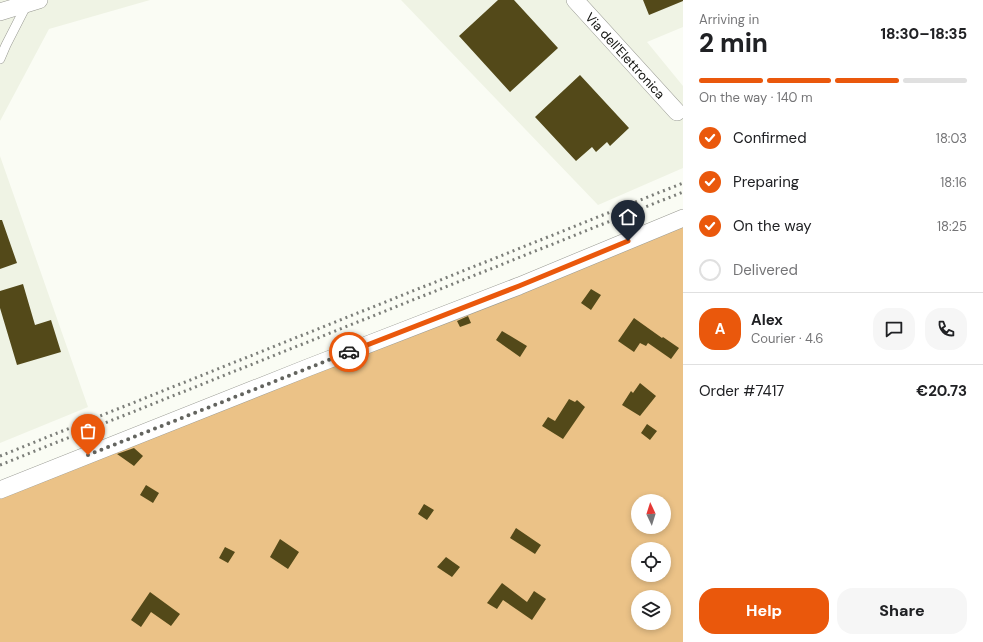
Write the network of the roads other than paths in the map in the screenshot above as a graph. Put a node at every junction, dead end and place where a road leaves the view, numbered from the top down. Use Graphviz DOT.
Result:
graph roads {
  1 [pos="575,0"];
  2 [pos="33,2"];
  3 [pos="0,12"];
  4 [pos="0,59"];
  5 [pos="676,112"];
  6 [pos="683,218"];
  7 [pos="0,490"];
  1 -- 5 [label="street, Via dell'Elettronica"];
  2 -- 3 [label="street"];
  2 -- 4 [label="lane"];
  6 -- 7 [label="street"];
}
